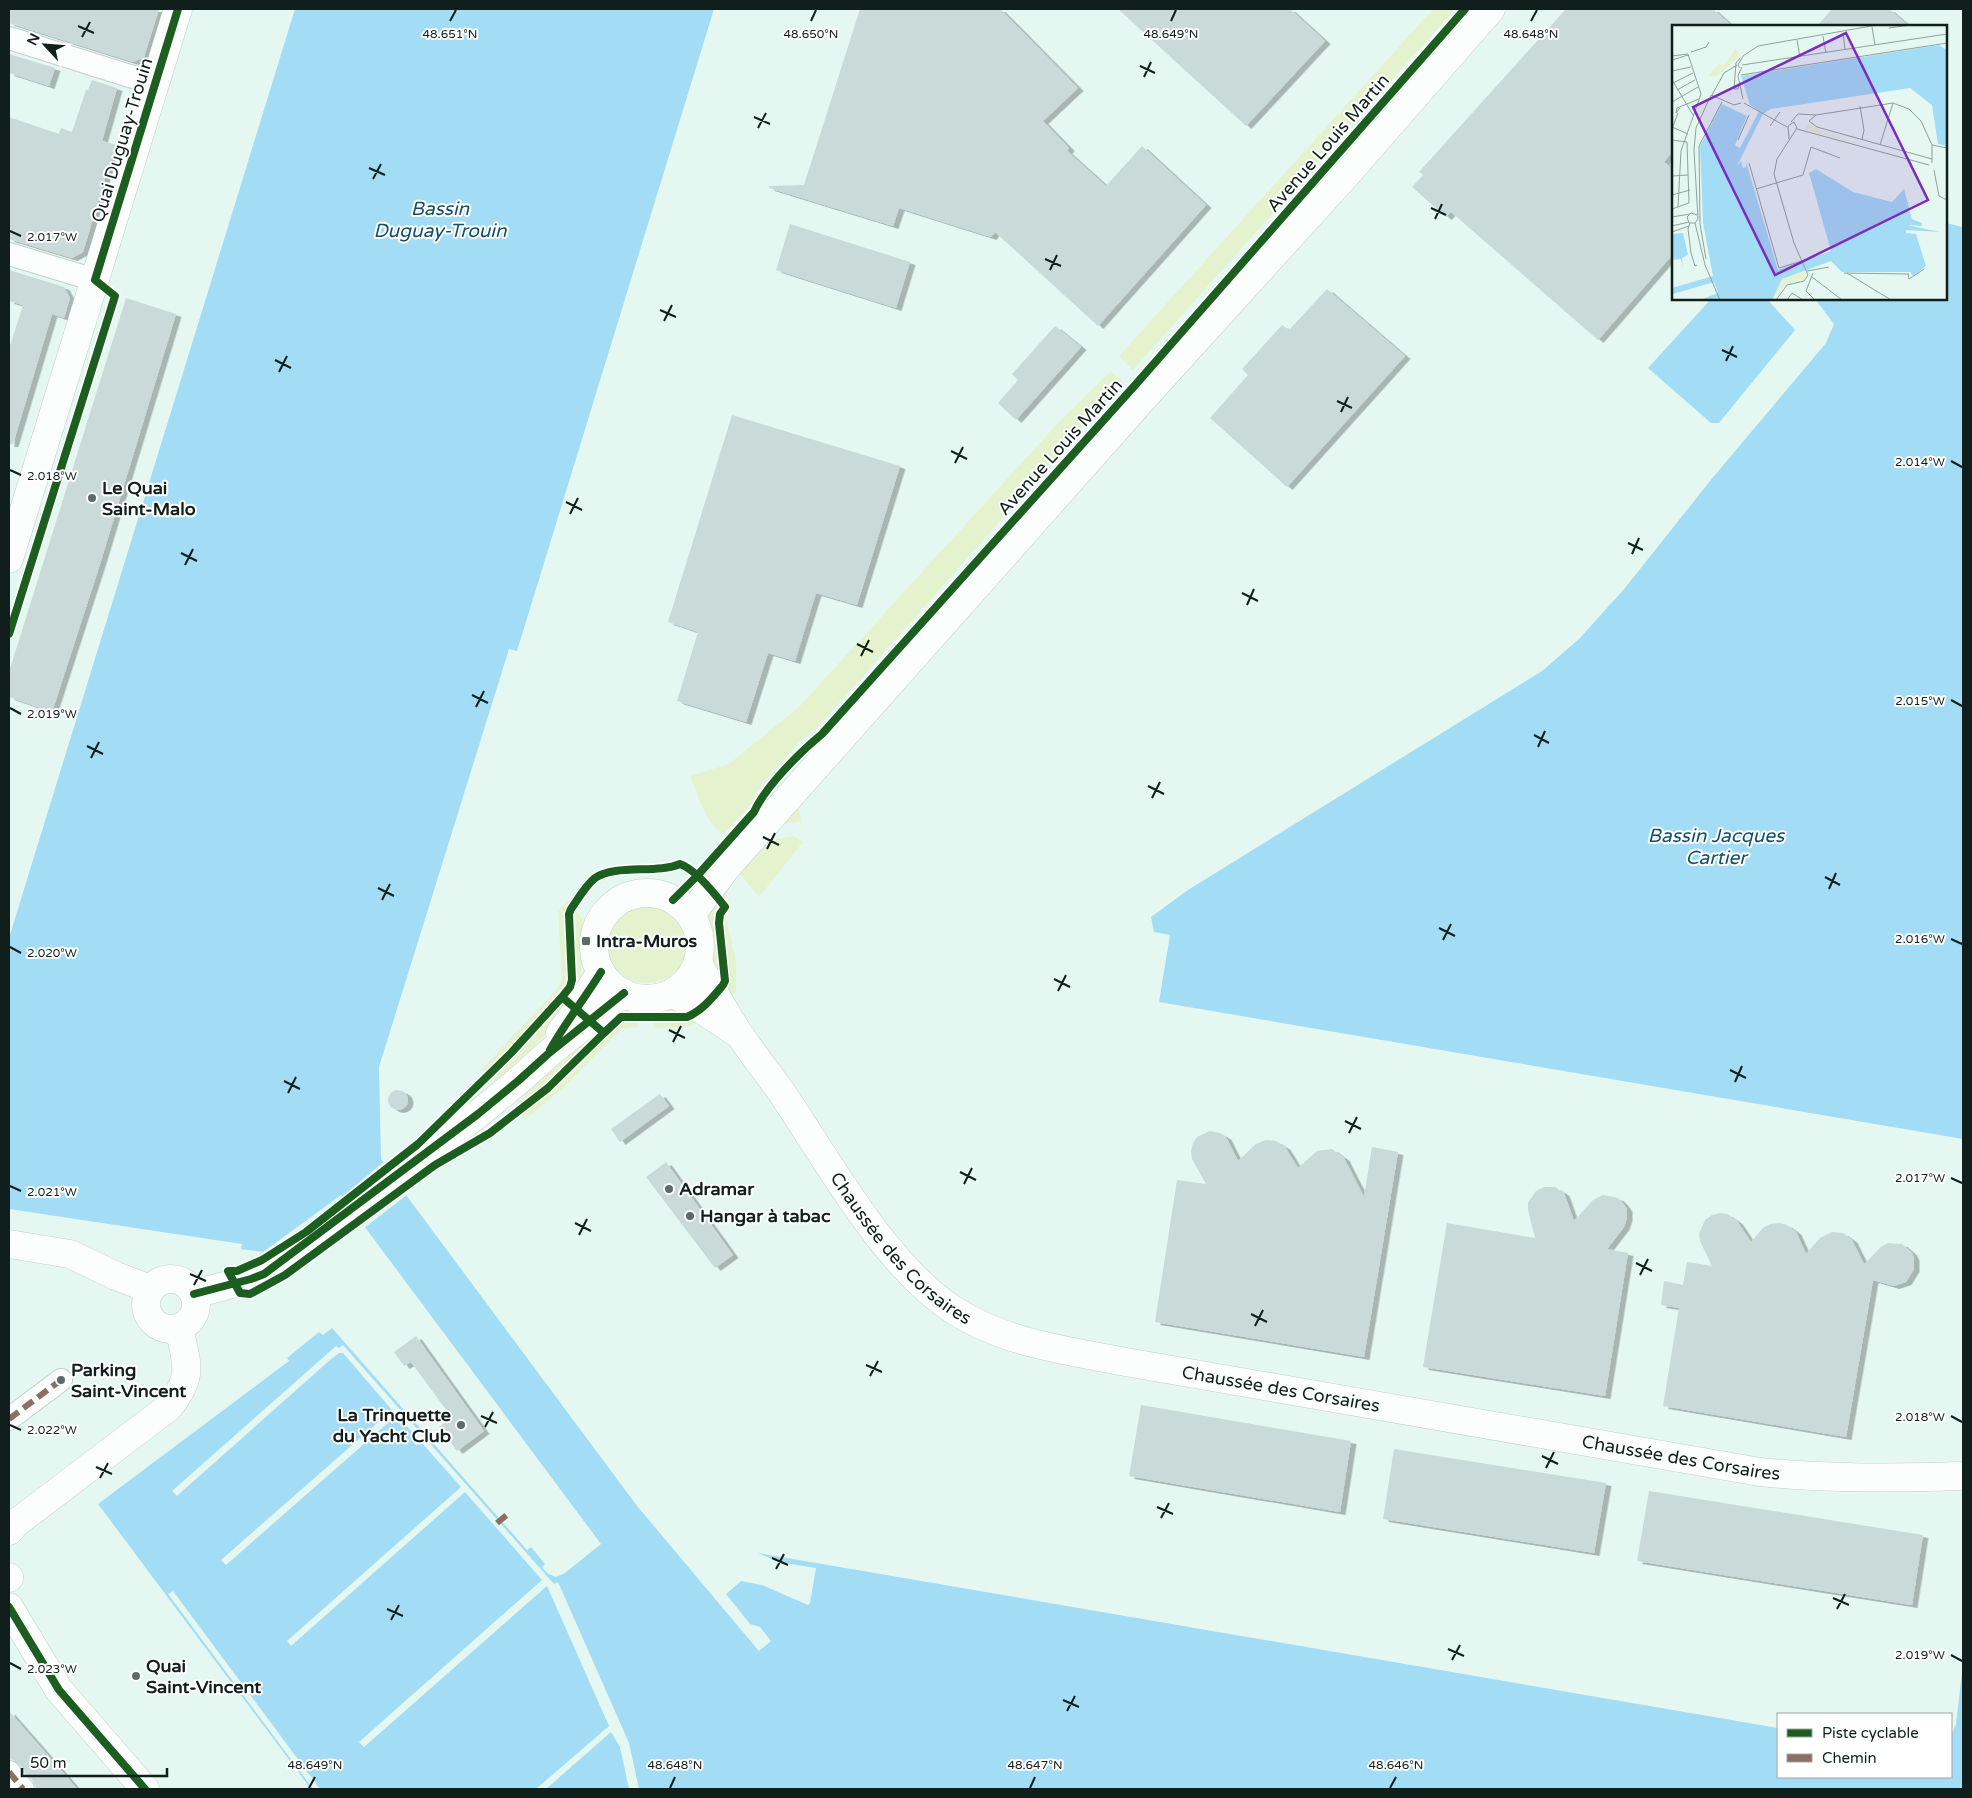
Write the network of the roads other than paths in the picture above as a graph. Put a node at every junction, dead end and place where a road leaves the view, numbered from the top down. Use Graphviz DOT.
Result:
graph roads {
  1 [pos="178,9"];
  2 [pos="1491,9"];
  3 [pos="9,38"];
  4 [pos="155,84"];
  5 [pos="9,254"];
  6 [pos="95,280"];
  7 [pos="10,553"];
  8 [pos="691,915"];
  9 [pos="698,963"];
  10 [pos="601,972"];
  11 [pos="672,993"];
  12 [pos="624,994"];
  13 [pos="740,1035"];
  14 [pos="548,1054"];
  15 [pos="9,1244"];
  16 [pos="150,1289"];
  17 [pos="194,1294"];
  18 [pos="179,1328"];
  19 [pos="61,1380"];
  20 [pos="9,1419"];
  21 [pos="1963,1476"];
  22 [pos="9,1531"];
  23 [pos="9,1607"];
  24 [pos="9,1772"];
  25 [pos="24,1789"];
  26 [pos="145,1789"];
  1 -- 4 [label="street, Quai Duguay-Trouin"];
  2 -- 8 [label="street, Avenue Louis Martin"];
  3 -- 4 [label="street"];
  4 -- 6 [label="street, Quai Duguay-Trouin"];
  5 -- 6 [label="street"];
  6 -- 7 [label="street, Quai Duguay-Trouin"];
  8 -- 9 [label="street"];
  8 -- 10 [label="street"];
  9 -- 11 [label="street"];
  9 -- 13 [label="street, Chaussée des Corsaires"];
  10 -- 12 [label="street"];
  10 -- 14 [label="street"];
  11 -- 12 [label="street"];
  11 -- 13 [label="street, Chaussée des Corsaires"];
  12 -- 14 [label="street"];
  13 -- 21 [label="street, Chaussée des Corsaires"];
  14 -- 17 [label="street"];
  15 -- 16 [label="street"];
  16 -- 17 [label="street"];
  16 -- 18 [label="street"];
  17 -- 18 [label="street"];
  18 -- 22 [label="street"];
  19 -- 20 [label="street"];
  23 -- 26 [label="street"];
  24 -- 25 [label="street"];
}
